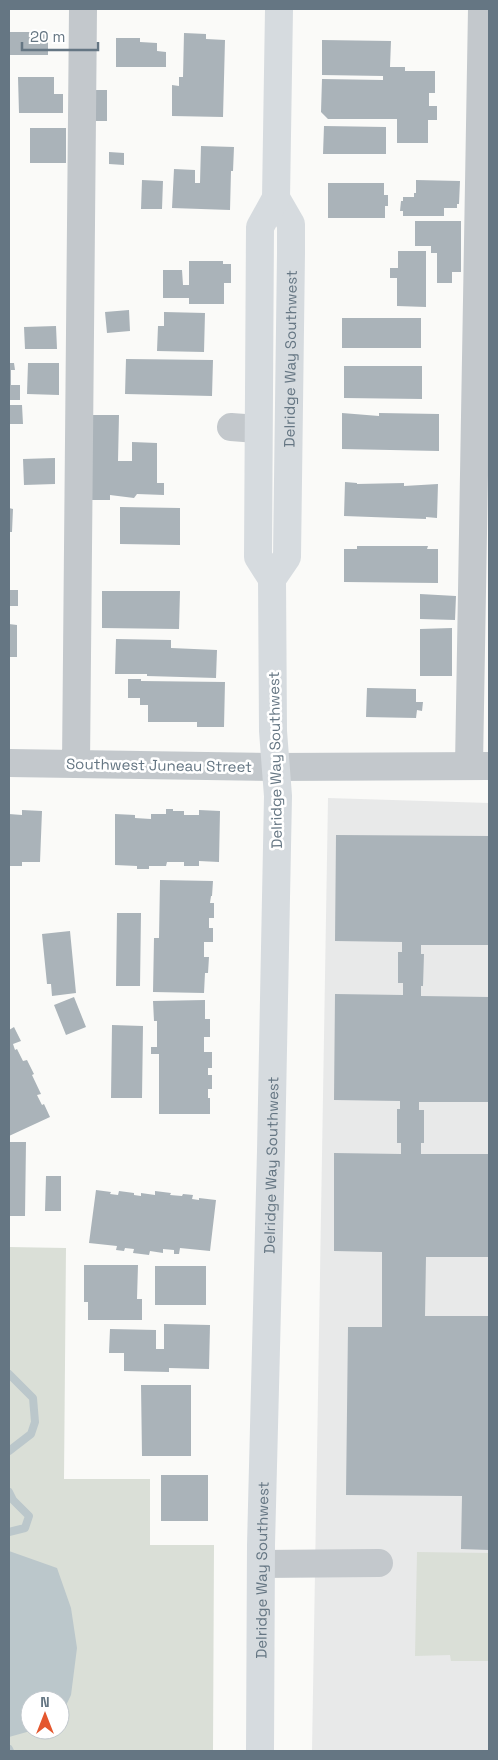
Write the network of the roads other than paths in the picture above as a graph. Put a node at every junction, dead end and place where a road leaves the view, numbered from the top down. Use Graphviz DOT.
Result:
graph roads {
  1 [pos="83,9"];
  2 [pos="279,9"];
  3 [pos="482,9"];
  4 [pos="276,198"];
  5 [pos="231,428"];
  6 [pos="258,429"];
  7 [pos="272,579"];
  8 [pos="9,763"];
  9 [pos="76,764"];
  10 [pos="479,766"];
  11 [pos="275,767"];
  12 [pos="379,1563"];
  13 [pos="261,1564"];
  14 [pos="260,1751"];
  1 -- 9 [label="street"];
  2 -- 4 [label="main road, Delridge Way Southwest"];
  3 -- 10 [label="street"];
  4 -- 6 [label="main road, Delridge Way Southwest"];
  4 -- 7 [label="main road, Delridge Way Southwest"];
  5 -- 6 [label="street"];
  6 -- 7 [label="main road, Delridge Way Southwest"];
  7 -- 11 [label="main road, Delridge Way Southwest"];
  8 -- 9 [label="street, Southwest Juneau Street"];
  9 -- 11 [label="street, Southwest Juneau Street"];
  10 -- 11 [label="street, Southwest Juneau Street"];
  11 -- 13 [label="main road, Delridge Way Southwest"];
  12 -- 13 [label="street"];
  13 -- 14 [label="main road, Delridge Way Southwest"];
}
